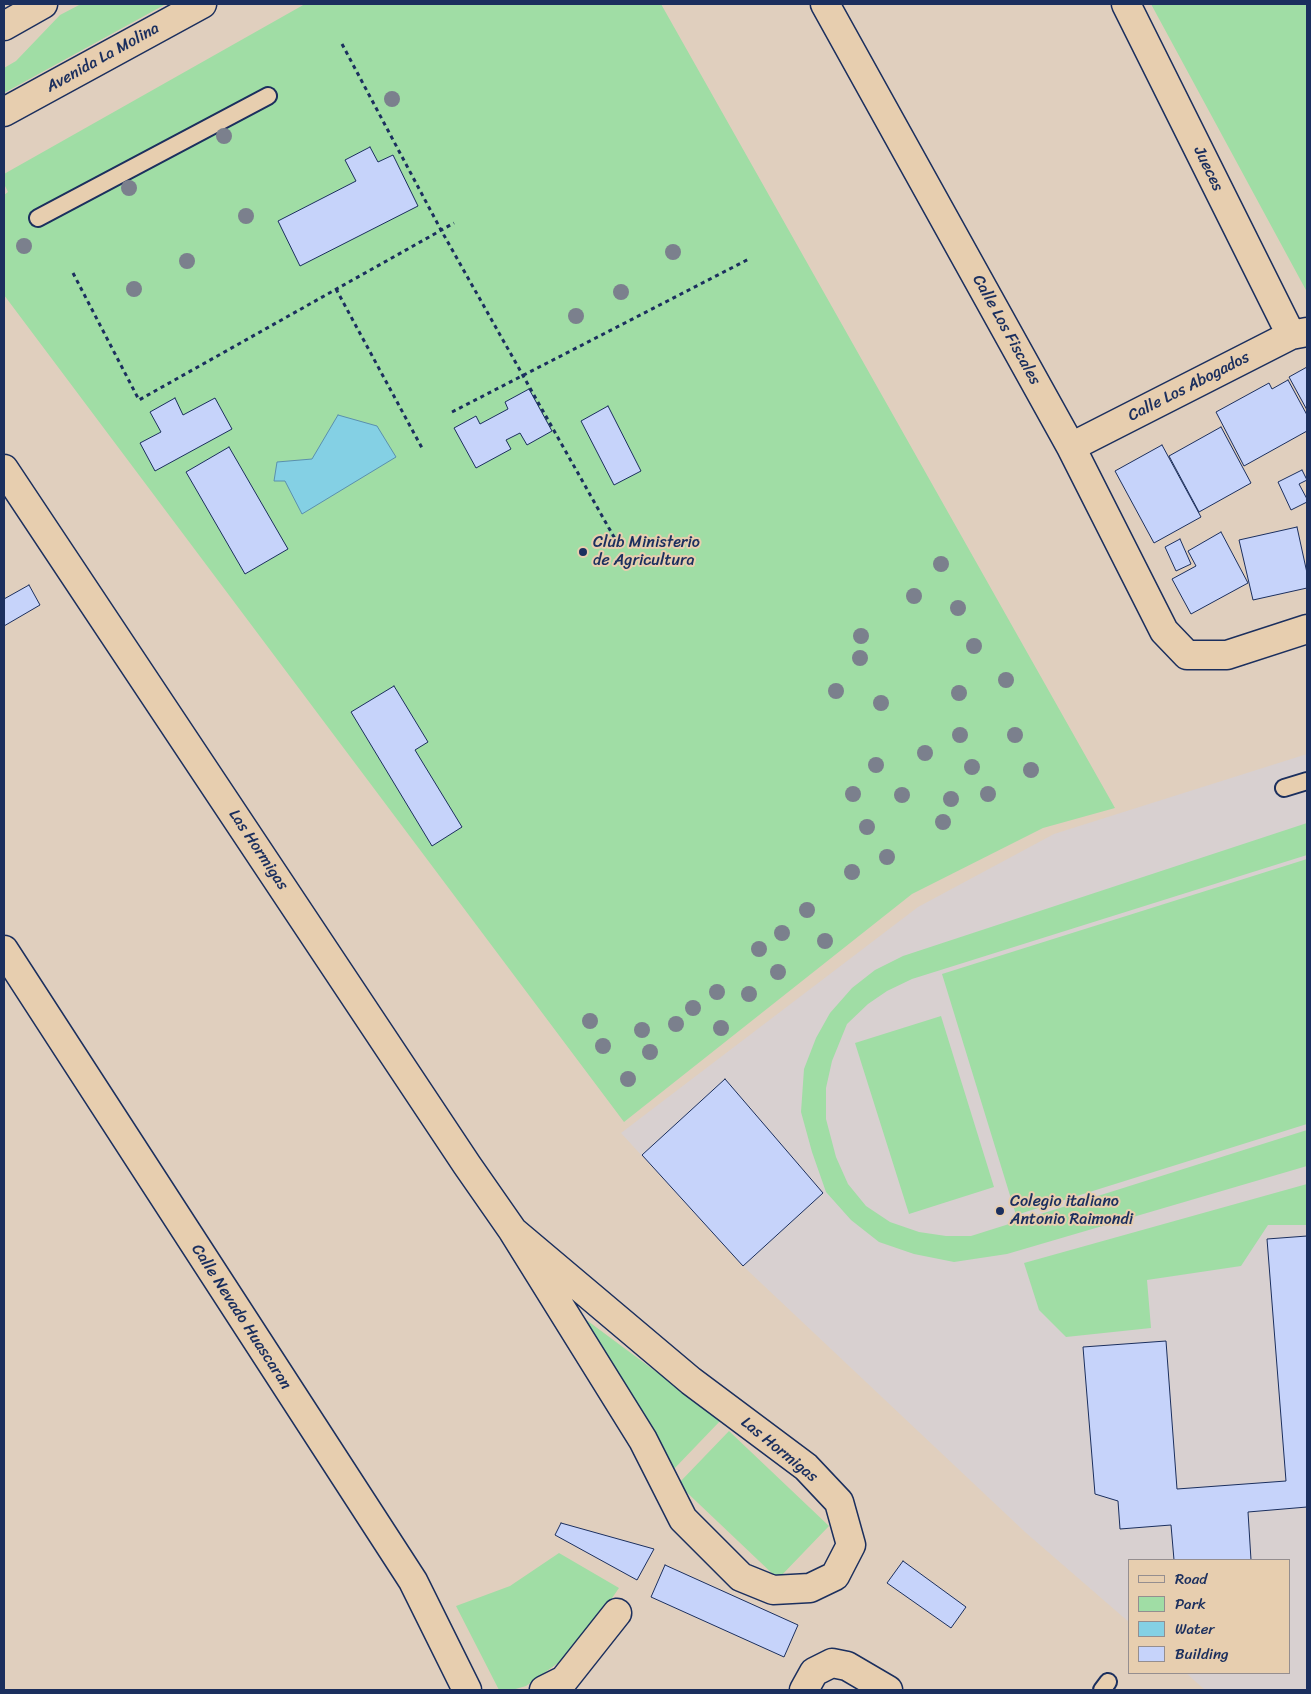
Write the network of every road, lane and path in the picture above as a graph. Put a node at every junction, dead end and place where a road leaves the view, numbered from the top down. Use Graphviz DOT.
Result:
graph roads {
  1 [pos="43,4"];
  2 [pos="202,4"];
  3 [pos="825,4"];
  4 [pos="1126,4"];
  5 [pos="4,26"];
  6 [pos="342,44"];
  7 [pos="268,96"];
  8 [pos="4,112"];
  9 [pos="38,218"];
  10 [pos="454,223"];
  11 [pos="441,230"];
  12 [pos="748,259"];
  13 [pos="73,273"];
  14 [pos="336,289"];
  15 [pos="1299,333"];
  16 [pos="523,376"];
  17 [pos="452,412"];
  18 [pos="1071,447"];
  19 [pos="422,448"];
  20 [pos="4,469"];
  21 [pos="619,546"];
  22 [pos="1307,628"];
  23 [pos="1307,781"];
  24 [pos="1284,788"];
  25 [pos="4,950"];
  26 [pos="513,1231"];
  27 [pos="617,1613"];
  28 [pos="467,1690"];
  29 [pos="544,1690"];
  30 [pos="804,1690"];
  31 [pos="888,1690"];
  1 -- 5 [label="street"];
  2 -- 8 [label="street, Avenida La Molina"];
  3 -- 18 [label="street, Calle Los Fiscales"];
  4 -- 15 [label="street, Jueces"];
  6 -- 11 [label="path"];
  7 -- 9 [label="lane"];
  10 -- 11 [label="path"];
  11 -- 14 [label="path"];
  11 -- 16 [label="path"];
  12 -- 16 [label="path"];
  13 -- 14 [label="path"];
  14 -- 19 [label="path"];
  15 -- 18 [label="street, Calle Los Abogados"];
  16 -- 17 [label="path"];
  16 -- 21 [label="path"];
  18 -- 22 [label="street, Calle Los Fiscales"];
  20 -- 26 [label="street, Las Hormigas"];
  23 -- 24 [label="lane"];
  25 -- 28 [label="street, Calle Nevado Huascaran"];
  26 -- 26 [label="street, Las Hormigas"];
  27 -- 29 [label="street"];
  30 -- 31 [label="street"];
}
